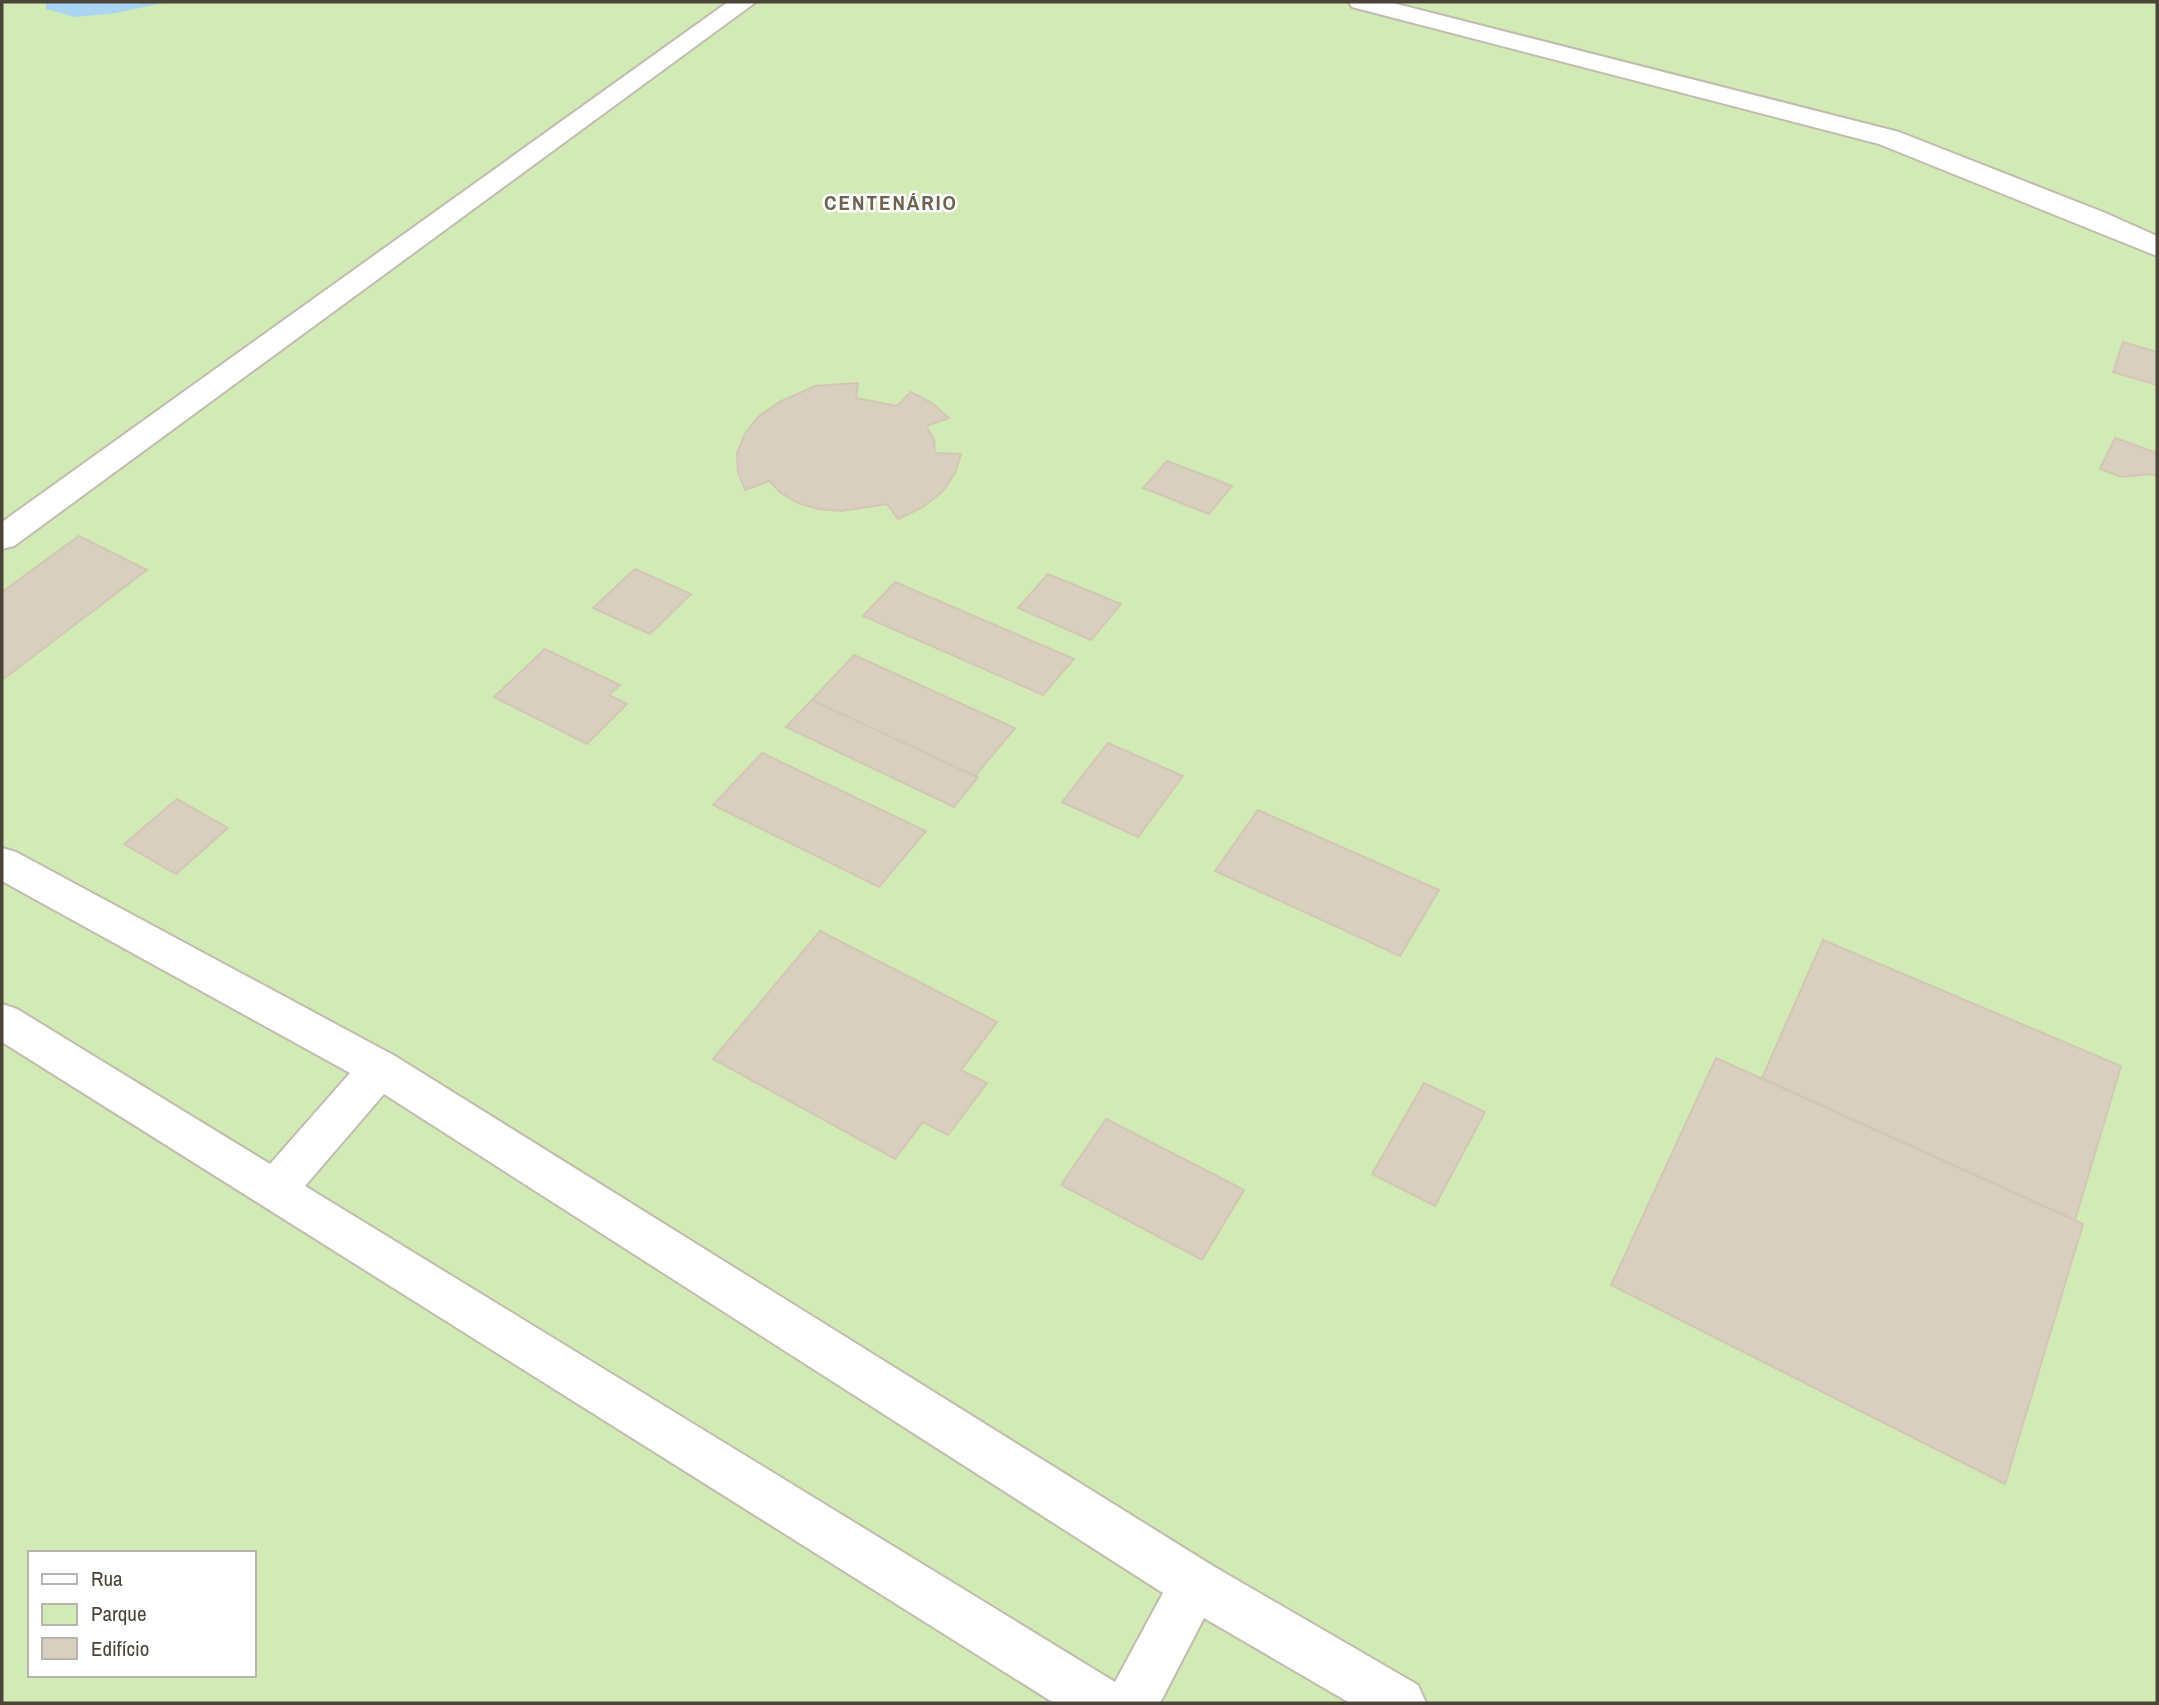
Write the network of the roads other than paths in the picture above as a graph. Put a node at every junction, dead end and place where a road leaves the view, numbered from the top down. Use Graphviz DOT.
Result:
graph roads {
  1 [pos="744,2"];
  2 [pos="1361,2"];
  3 [pos="2157,247"];
  4 [pos="2,538"];
  5 [pos="2,863"];
  6 [pos="2,1021"];
  7 [pos="380,1069"];
  8 [pos="275,1189"];
  9 [pos="1195,1584"];
  10 [pos="1101,1703"];
  11 [pos="1132,1703"];
  12 [pos="1400,1703"];
  1 -- 4 [label="street"];
  2 -- 3 [label="street"];
  5 -- 7 [label="street"];
  6 -- 8 [label="street"];
  7 -- 8 [label="street"];
  7 -- 9 [label="street"];
  8 -- 10 [label="street"];
  9 -- 11 [label="street"];
  9 -- 12 [label="street"];
}
